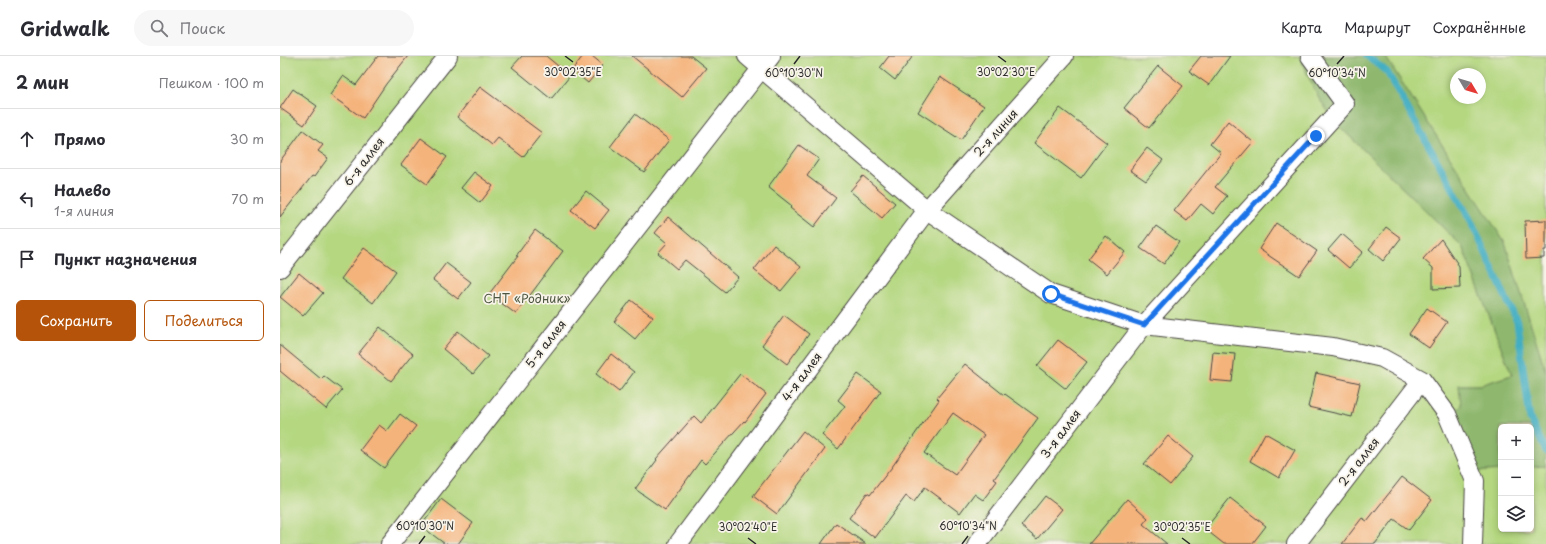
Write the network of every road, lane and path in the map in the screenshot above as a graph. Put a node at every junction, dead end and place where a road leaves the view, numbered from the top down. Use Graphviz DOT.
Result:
graph roads {
  1 [pos="448,56"];
  2 [pos="747,56"];
  3 [pos="1064,56"];
  4 [pos="1310,56"];
  5 [pos="766,62"];
  6 [pos="927,210"];
  7 [pos="280,268"];
  8 [pos="1144,325"];
  9 [pos="1422,380"];
  10 [pos="390,544"];
  11 [pos="678,544"];
  12 [pos="977,544"];
  13 [pos="1296,544"];
  14 [pos="1473,544"];
  1 -- 7 [label="street, 6-я аллея"];
  2 -- 5 [label="street"];
  3 -- 6 [label="street, 2-я линия"];
  4 -- 8 [label="street, 3-я аллея"];
  5 -- 6 [label="street"];
  5 -- 10 [label="street, 5-я аллея"];
  6 -- 8 [label="street"];
  6 -- 11 [label="street, 4-я аллея"];
  8 -- 9 [label="street"];
  8 -- 12 [label="street, 3-я аллея"];
  9 -- 13 [label="street, 2-я аллея"];
  9 -- 14 [label="street"];
}
